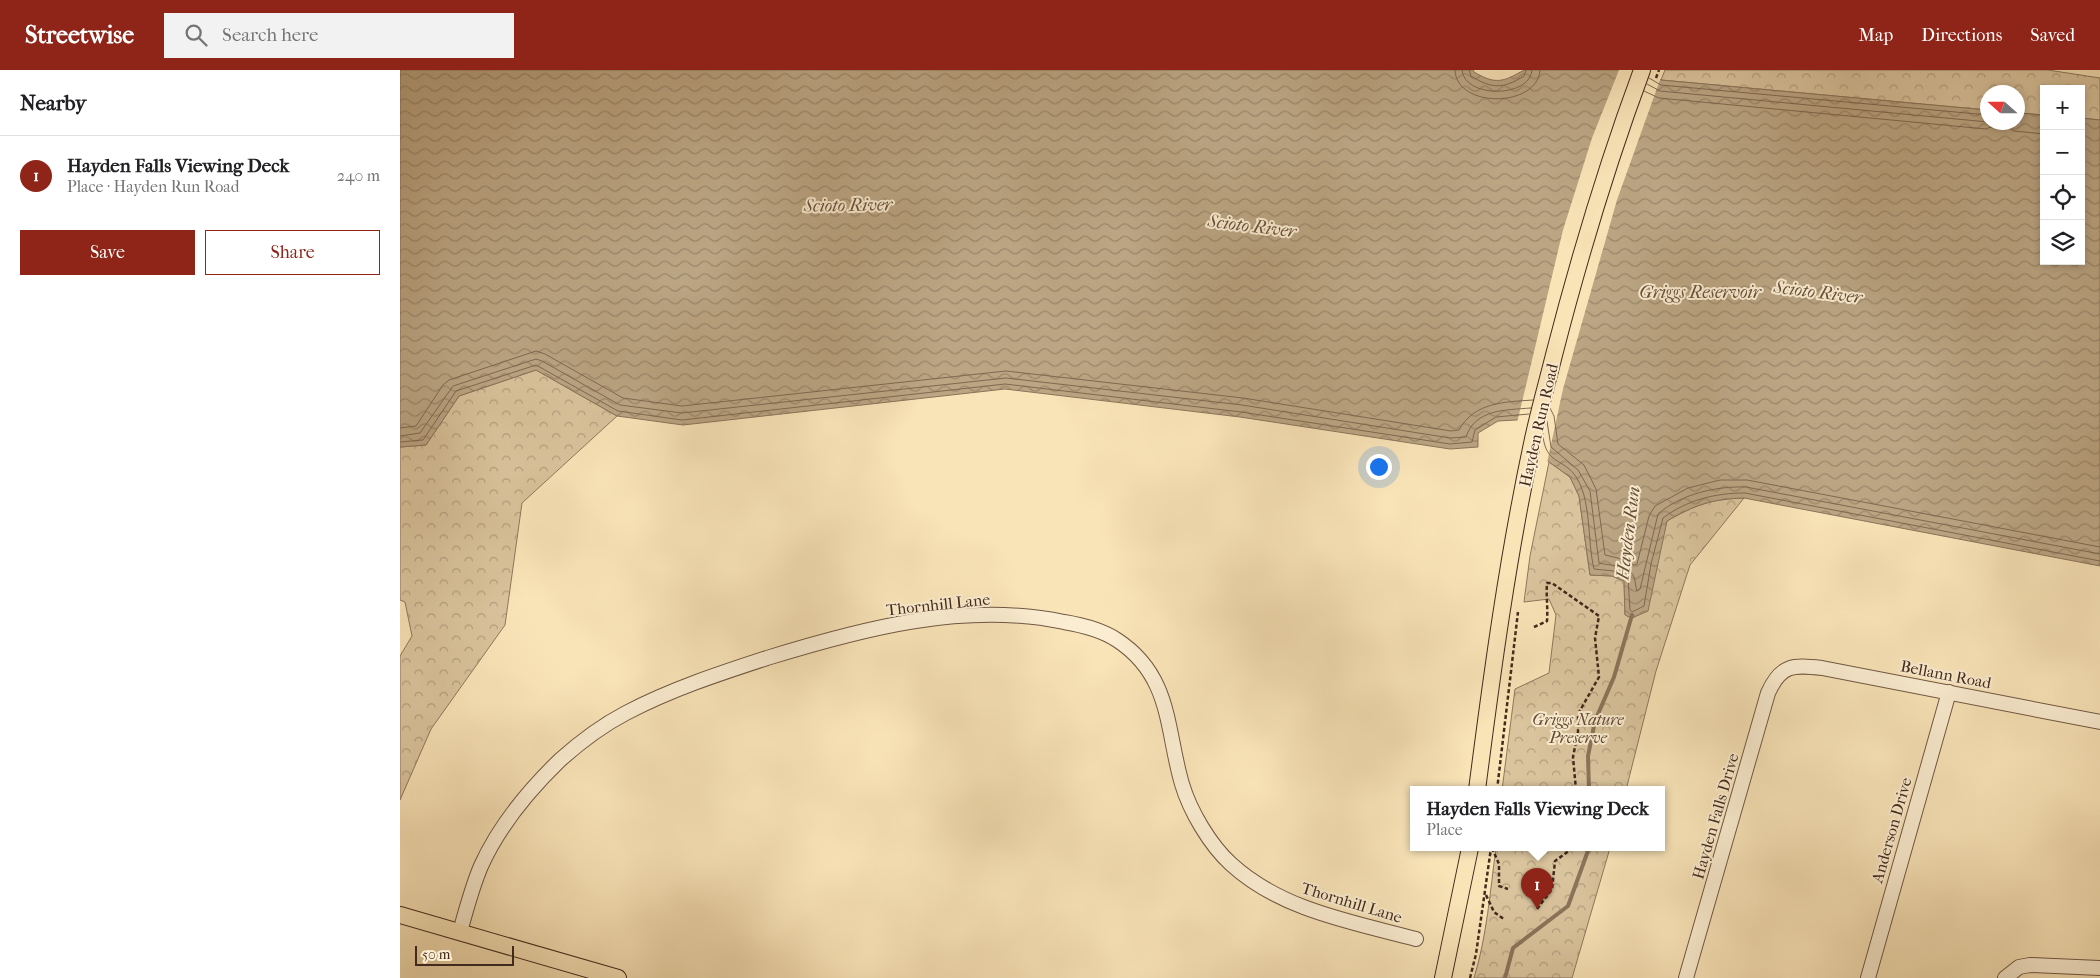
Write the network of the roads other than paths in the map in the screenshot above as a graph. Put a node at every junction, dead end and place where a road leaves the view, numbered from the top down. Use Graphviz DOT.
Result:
graph roads {
  1 [pos="1642,70"];
  2 [pos="1785,669"];
  3 [pos="1949,692"];
  4 [pos="2100,722"];
  5 [pos="1478,786"];
  6 [pos="1469,851"];
  7 [pos="400,915"];
  8 [pos="460,932"];
  9 [pos="1416,939"];
  10 [pos="2100,968"];
  11 [pos="618,978"];
  12 [pos="1442,978"];
  13 [pos="1686,978"];
  14 [pos="1868,978"];
  15 [pos="2006,978"];
  1 -- 5 [label="main road, Hayden Run Road"];
  2 -- 3 [label="street, Bellann Road"];
  2 -- 13 [label="street, Hayden Falls Drive"];
  3 -- 4 [label="street, Bellann Road"];
  3 -- 14 [label="street, Anderson Drive"];
  6 -- 12 [label="main road"];
  7 -- 8 [label="main road"];
  8 -- 9 [label="street, Thornhill Lane"];
  8 -- 11 [label="main road"];
  10 -- 15 [label="street"];
}
